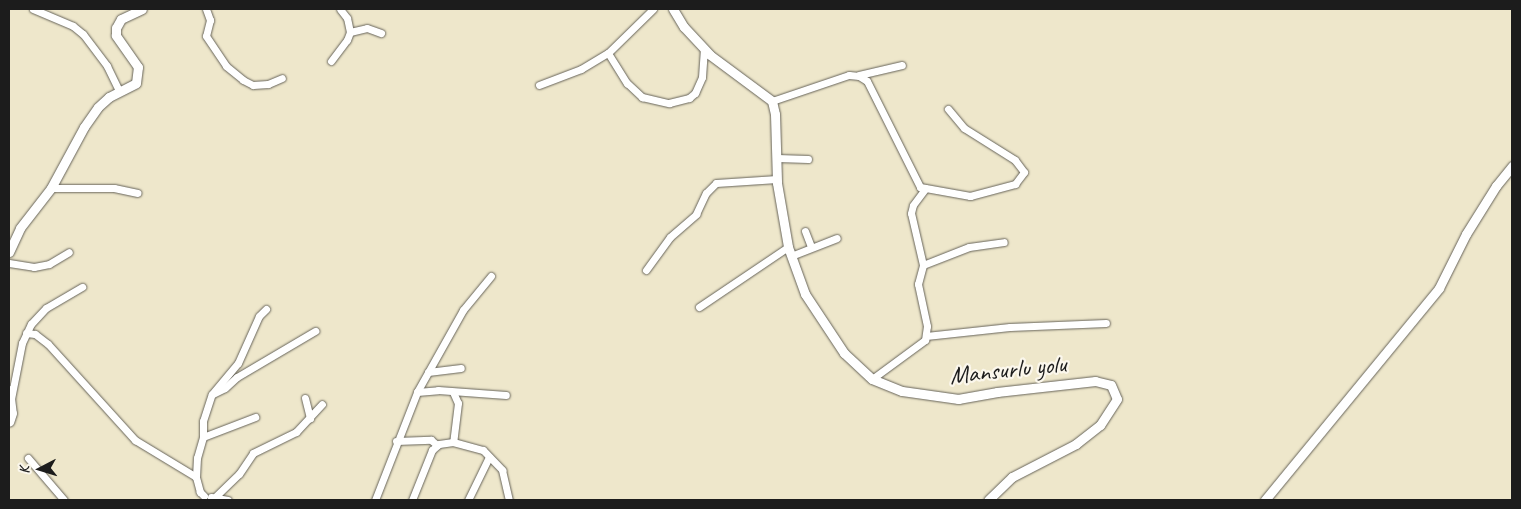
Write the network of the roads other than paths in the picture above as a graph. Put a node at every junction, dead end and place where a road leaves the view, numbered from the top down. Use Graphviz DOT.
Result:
graph roads {
  1 [pos="33,9"];
  2 [pos="142,9"];
  3 [pos="206,9"];
  4 [pos="340,9"];
  5 [pos="653,9"];
  6 [pos="674,9"];
  7 [pos="350,32"];
  8 [pos="382,33"];
  9 [pos="704,48"];
  10 [pos="608,53"];
  11 [pos="331,62"];
  12 [pos="902,65"];
  13 [pos="859,76"];
  14 [pos="282,78"];
  15 [pos="539,85"];
  16 [pos="119,91"];
  17 [pos="772,101"];
  18 [pos="948,109"];
  19 [pos="777,158"];
  20 [pos="808,158"];
  21 [pos="1512,166"];
  22 [pos="777,179"];
  23 [pos="51,188"];
  24 [pos="926,188"];
  25 [pos="137,192"];
  26 [pos="805,231"];
  27 [pos="837,238"];
  28 [pos="1004,242"];
  29 [pos="10,246"];
  30 [pos="788,247"];
  31 [pos="811,247"];
  32 [pos="69,252"];
  33 [pos="791,256"];
  34 [pos="9,263"];
  35 [pos="923,265"];
  36 [pos="646,270"];
  37 [pos="491,276"];
  38 [pos="82,287"];
  39 [pos="699,307"];
  40 [pos="266,308"];
  41 [pos="1106,323"];
  42 [pos="315,331"];
  43 [pos="26,333"];
  44 [pos="926,336"];
  45 [pos="461,368"];
  46 [pos="428,372"];
  47 [pos="872,379"];
  48 [pos="416,392"];
  49 [pos="453,392"];
  50 [pos="10,394"];
  51 [pos="212,394"];
  52 [pos="506,396"];
  53 [pos="305,398"];
  54 [pos="322,404"];
  55 [pos="255,417"];
  56 [pos="310,418"];
  57 [pos="9,422"];
  58 [pos="203,437"];
  59 [pos="396,441"];
  60 [pos="454,442"];
  61 [pos="437,445"];
  62 [pos="489,457"];
  63 [pos="28,458"];
  64 [pos="196,477"];
  65 [pos="214,497"];
  66 [pos="203,498"];
  67 [pos="508,499"];
  68 [pos="64,500"];
  69 [pos="228,500"];
  70 [pos="375,500"];
  71 [pos="412,500"];
  72 [pos="468,500"];
  73 [pos="988,500"];
  74 [pos="1265,500"];
  1 -- 16 [label="street"];
  2 -- 16 [label="street"];
  3 -- 14 [label="street"];
  4 -- 7 [label="street"];
  5 -- 10 [label="street"];
  6 -- 9 [label="street"];
  7 -- 8 [label="street"];
  7 -- 11 [label="street"];
  9 -- 10 [label="street"];
  9 -- 17 [label="street"];
  10 -- 15 [label="street"];
  12 -- 13 [label="street"];
  13 -- 17 [label="street"];
  13 -- 24 [label="street"];
  16 -- 23 [label="street"];
  17 -- 19 [label="street, Mansurlu yolu"];
  18 -- 24 [label="street"];
  19 -- 20 [label="street"];
  19 -- 22 [label="street, Mansurlu yolu"];
  21 -- 74 [label="street"];
  22 -- 30 [label="street, Mansurlu yolu"];
  22 -- 36 [label="street"];
  23 -- 25 [label="street"];
  23 -- 29 [label="street"];
  24 -- 35 [label="street"];
  26 -- 31 [label="street"];
  27 -- 31 [label="street"];
  28 -- 35 [label="street"];
  30 -- 33 [label="street, Mansurlu yolu"];
  30 -- 39 [label="street"];
  31 -- 33 [label="street"];
  32 -- 34 [label="street"];
  33 -- 47 [label="street, Mansurlu yolu"];
  35 -- 44 [label="street"];
  37 -- 46 [label="street"];
  38 -- 43 [label="street"];
  40 -- 51 [label="street"];
  41 -- 44 [label="street"];
  42 -- 51 [label="street"];
  43 -- 50 [label="street"];
  43 -- 64 [label="street"];
  44 -- 47 [label="street"];
  45 -- 46 [label="street"];
  46 -- 48 [label="street"];
  47 -- 73 [label="street, Mansurlu yolu"];
  48 -- 49 [label="street"];
  48 -- 59 [label="street"];
  49 -- 52 [label="street"];
  49 -- 60 [label="street"];
  50 -- 57 [label="street"];
  51 -- 58 [label="street"];
  53 -- 56 [label="street"];
  54 -- 56 [label="street"];
  55 -- 58 [label="street"];
  56 -- 65 [label="street"];
  58 -- 64 [label="street"];
  59 -- 61 [label="street"];
  59 -- 70 [label="street"];
  60 -- 61 [label="street"];
  60 -- 62 [label="street"];
  61 -- 71 [label="street"];
  62 -- 67 [label="street"];
  62 -- 72 [label="street"];
  63 -- 68 [label="street"];
  64 -- 66 [label="street"];
  65 -- 66 [label="street"];
  65 -- 69 [label="street"];
}
